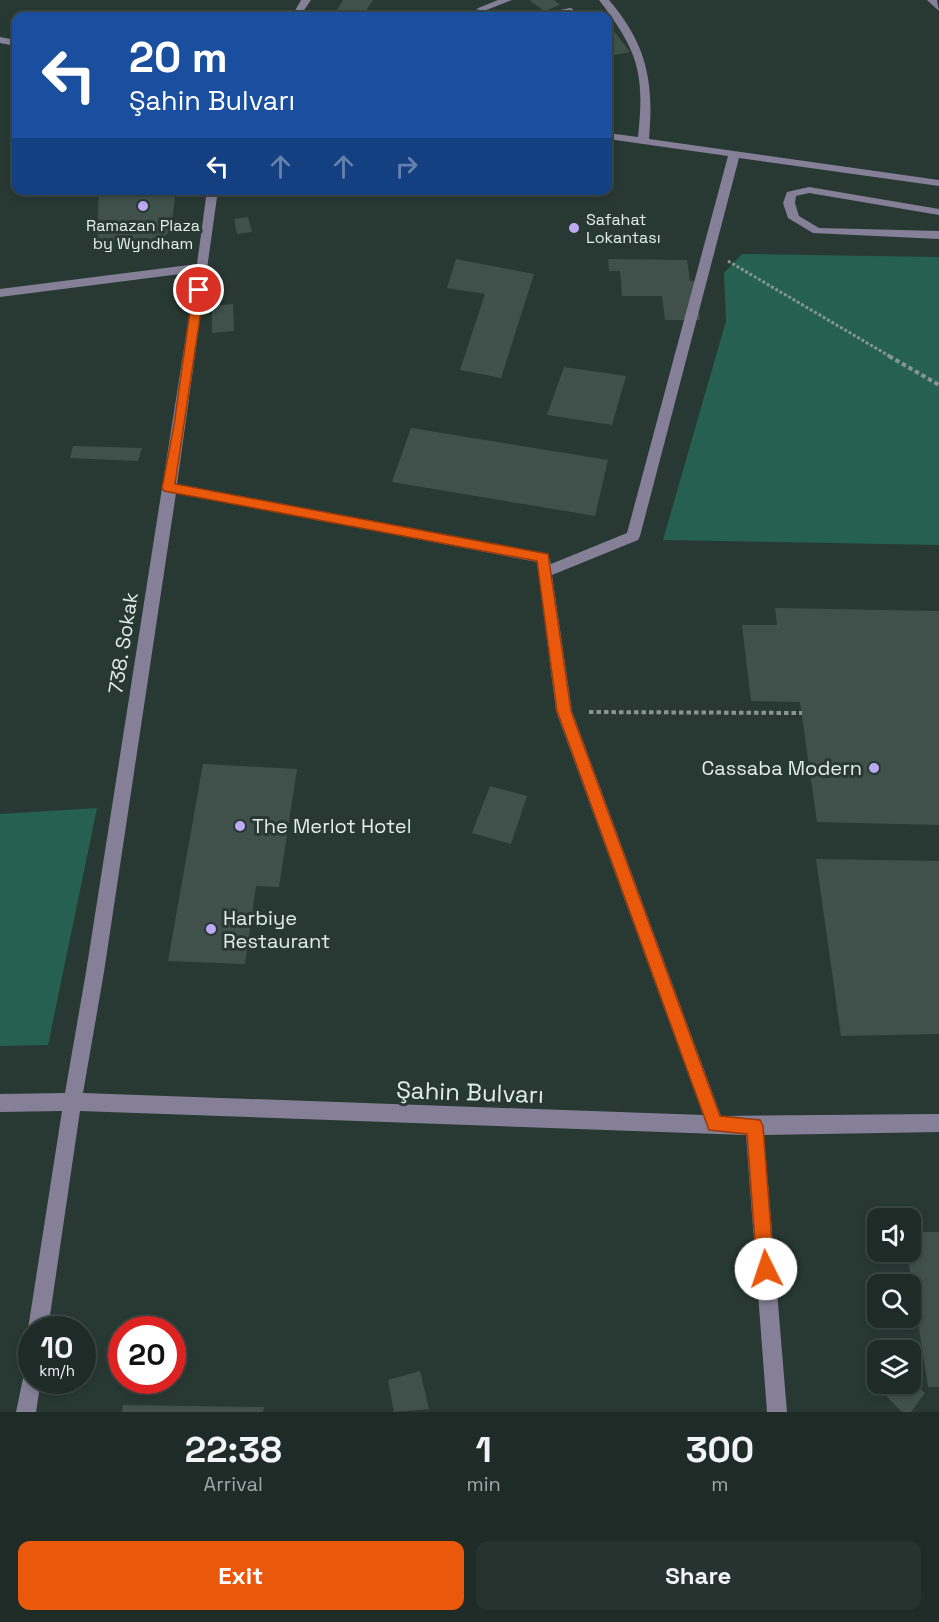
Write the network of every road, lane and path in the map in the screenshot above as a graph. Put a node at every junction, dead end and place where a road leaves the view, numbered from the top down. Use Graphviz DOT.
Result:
graph roads {
  1 [pos="507,0"];
  2 [pos="604,0"];
  3 [pos="932,0"];
  4 [pos="939,8"];
  5 [pos="481,9"];
  6 [pos="612,137"];
  7 [pos="644,141"];
  8 [pos="734,155"];
  9 [pos="939,183"];
  10 [pos="212,195"];
  11 [pos="939,212"];
  12 [pos="939,235"];
  13 [pos="709,250"];
  14 [pos="202,267"];
  15 [pos="0,293"];
  16 [pos="939,385"];
  17 [pos="168,488"];
  18 [pos="545,572"];
  19 [pos="564,711"];
  20 [pos="802,713"];
  21 [pos="72,1102"];
  22 [pos="0,1103"];
  23 [pos="939,1124"];
  24 [pos="715,1125"];
  25 [pos="754,1126"];
  26 [pos="40,1316"];
  27 [pos="29,1394"];
  28 [pos="26,1412"];
  29 [pos="777,1412"];
  1 -- 5 [label="street"];
  2 -- 7 [label="street"];
  3 -- 4 [label="street"];
  6 -- 7 [label="street"];
  7 -- 8 [label="street"];
  8 -- 9 [label="street"];
  8 -- 13 [label="street"];
  10 -- 14 [label="street, 738. Sokak"];
  11 -- 12 [label="street"];
  13 -- 16 [label="path"];
  13 -- 18 [label="street"];
  14 -- 15 [label="street"];
  14 -- 17 [label="street, 738. Sokak"];
  17 -- 18 [label="street"];
  17 -- 21 [label="street, 738. Sokak"];
  18 -- 19 [label="street"];
  19 -- 20 [label="path"];
  19 -- 24 [label="street"];
  21 -- 22 [label="street, Şahin Bulvarı"];
  21 -- 24 [label="street, Şahin Bulvarı"];
  21 -- 26 [label="street, 738. Sokak"];
  23 -- 25 [label="street, Şahin Bulvarı"];
  24 -- 25 [label="street, Şahin Bulvarı"];
  25 -- 29 [label="street"];
  27 -- 28 [label="street"];
}
